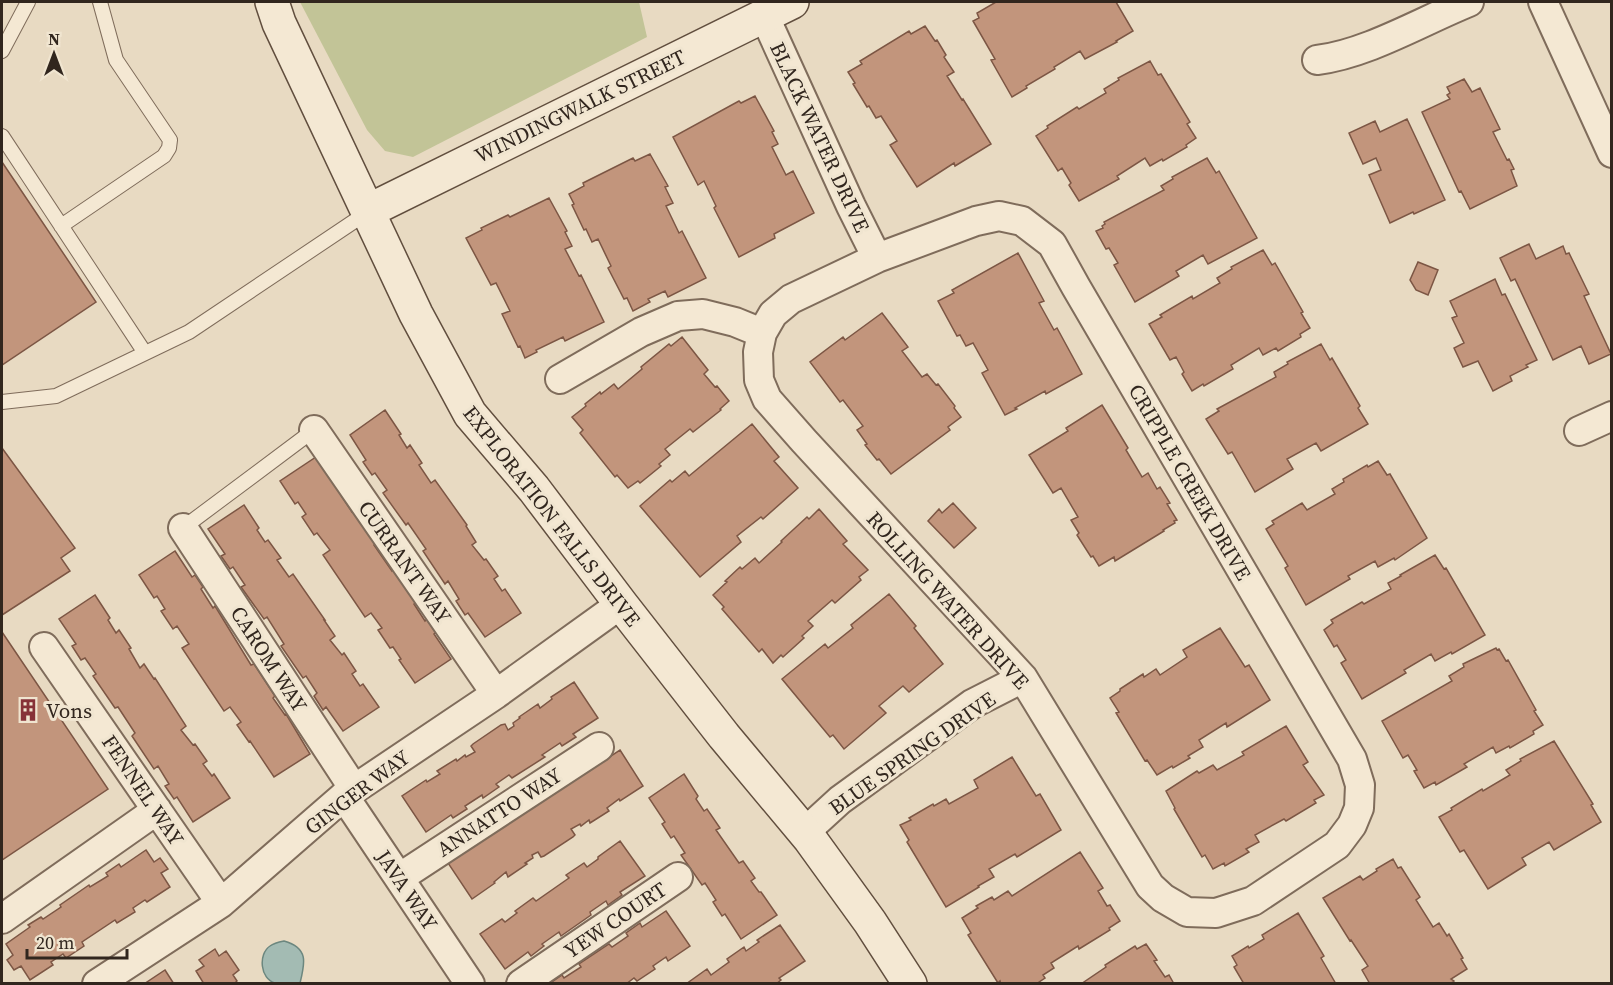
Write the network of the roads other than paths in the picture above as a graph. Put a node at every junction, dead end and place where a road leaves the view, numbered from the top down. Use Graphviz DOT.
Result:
graph roads {
  1 [pos="28,2"];
  2 [pos="100,2"];
  3 [pos="272,2"];
  4 [pos="1468,2"];
  5 [pos="1543,2"];
  6 [pos="778,8"];
  7 [pos="2,51"];
  8 [pos="1317,60"];
  9 [pos="2,136"];
  10 [pos="1611,153"];
  11 [pos="368,211"];
  12 [pos="61,226"];
  13 [pos="877,258"];
  14 [pos="762,333"];
  15 [pos="145,353"];
  16 [pos="560,379"];
  17 [pos="2,402"];
  18 [pos="1611,416"];
  19 [pos="314,430"];
  20 [pos="1579,431"];
  21 [pos="183,528"];
  22 [pos="621,604"];
  23 [pos="44,646"];
  24 [pos="1023,678"];
  25 [pos="496,694"];
  26 [pos="599,747"];
  27 [pos="349,793"];
  28 [pos="157,810"];
  29 [pos="805,832"];
  30 [pos="1294,873"];
  31 [pos="678,877"];
  32 [pos="399,878"];
  33 [pos="221,903"];
  34 [pos="2,919"];
  35 [pos="97,983"];
  36 [pos="470,984"];
  37 [pos="521,984"];
  38 [pos="910,984"];
  1 -- 7 [label="lane"];
  2 -- 12 [label="lane"];
  3 -- 11 [label="street, EXPLORATION FALLS DRIVE"];
  4 -- 8 [label="street"];
  5 -- 10 [label="street"];
  6 -- 11 [label="street, WINDINGWALK STREET"];
  6 -- 13 [label="street, BLACK WATER DRIVE"];
  9 -- 12 [label="lane"];
  11 -- 15 [label="lane"];
  11 -- 22 [label="street, EXPLORATION FALLS DRIVE"];
  12 -- 15 [label="lane"];
  13 -- 14 [label="street, ROLLING WATER DRIVE"];
  13 -- 30 [label="street, CRIPPLE CREEK DRIVE"];
  14 -- 16 [label="street"];
  14 -- 24 [label="street, ROLLING WATER DRIVE"];
  15 -- 17 [label="lane"];
  18 -- 20 [label="street"];
  19 -- 21 [label="lane"];
  19 -- 25 [label="street, CURRANT WAY"];
  21 -- 27 [label="street, CAROM WAY"];
  22 -- 25 [label="street, GINGER WAY"];
  22 -- 29 [label="street, EXPLORATION FALLS DRIVE"];
  23 -- 28 [label="street, FENNEL WAY"];
  24 -- 29 [label="street, BLUE SPRING DRIVE"];
  24 -- 30 [label="street, ROLLING WATER DRIVE"];
  25 -- 27 [label="street, GINGER WAY"];
  26 -- 32 [label="street, ANNATTO WAY"];
  27 -- 32 [label="street, JAVA WAY"];
  27 -- 33 [label="street, GINGER WAY"];
  28 -- 33 [label="street, FENNEL WAY"];
  28 -- 34 [label="street"];
  29 -- 38 [label="street, EXPLORATION FALLS DRIVE"];
  31 -- 37 [label="street, YEW COURT"];
  32 -- 36 [label="street, JAVA WAY"];
  33 -- 35 [label="street, GINGER WAY"];
}
